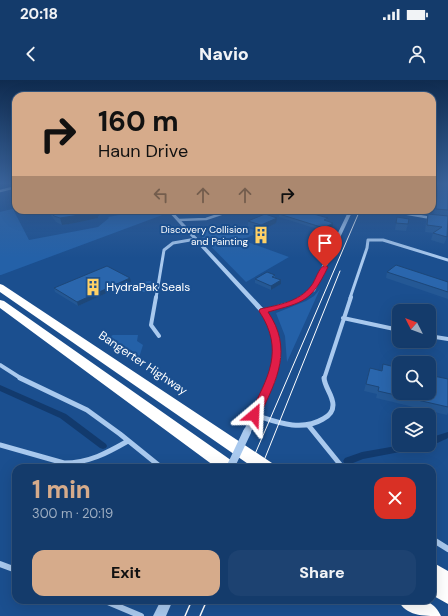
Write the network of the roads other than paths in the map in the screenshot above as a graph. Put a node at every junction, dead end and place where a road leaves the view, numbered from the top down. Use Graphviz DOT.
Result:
graph roads {
  1 [pos="172,214"];
  2 [pos="221,214"];
  3 [pos="349,214"];
  4 [pos="404,214"];
  5 [pos="437,219"];
  6 [pos="179,220"];
  7 [pos="196,239"];
  8 [pos="448,260"];
  9 [pos="0,287"];
  10 [pos="0,303"];
  11 [pos="263,311"];
  12 [pos="343,318"];
  13 [pos="392,328"];
  14 [pos="159,336"];
  15 [pos="436,337"];
  16 [pos="448,339"];
  17 [pos="0,365"];
  18 [pos="254,415"];
  19 [pos="309,426"];
  20 [pos="128,441"];
  21 [pos="0,446"];
  22 [pos="157,464"];
  23 [pos="223,464"];
  24 [pos="231,464"];
  25 [pos="260,464"];
  26 [pos="340,464"];
  27 [pos="436,542"];
  28 [pos="448,549"];
  29 [pos="0,564"];
  30 [pos="12,568"];
  31 [pos="436,574"];
  32 [pos="448,582"];
  33 [pos="436,586"];
  34 [pos="448,594"];
  35 [pos="112,604"];
  36 [pos="165,604"];
  37 [pos="414,604"];
  38 [pos="141,616"];
  39 [pos="159,616"];
  40 [pos="430,616"];
  1 -- 6 [label="street"];
  2 -- 6 [label="street"];
  3 -- 11 [label="street"];
  4 -- 5 [label="street"];
  6 -- 7 [label="street"];
  7 -- 11 [label="street"];
  7 -- 14 [label="street"];
  8 -- 12 [label="street"];
  9 -- 25 [label="highway, Bangerter Highway"];
  10 -- 23 [label="highway"];
  11 -- 18 [label="street"];
  12 -- 13 [label="street"];
  12 -- 19 [label="street"];
  15 -- 16 [label="street"];
  17 -- 20 [label="street"];
  18 -- 19 [label="street"];
  18 -- 24 [label="street, bridge"];
  19 -- 26 [label="street"];
  20 -- 21 [label="street"];
  20 -- 22 [label="street"];
  27 -- 28 [label="street"];
  29 -- 30 [label="street"];
  31 -- 32 [label="highway"];
  33 -- 34 [label="highway"];
  35 -- 38 [label="street"];
  36 -- 39 [label="street"];
  37 -- 40 [label="highway"];
}
